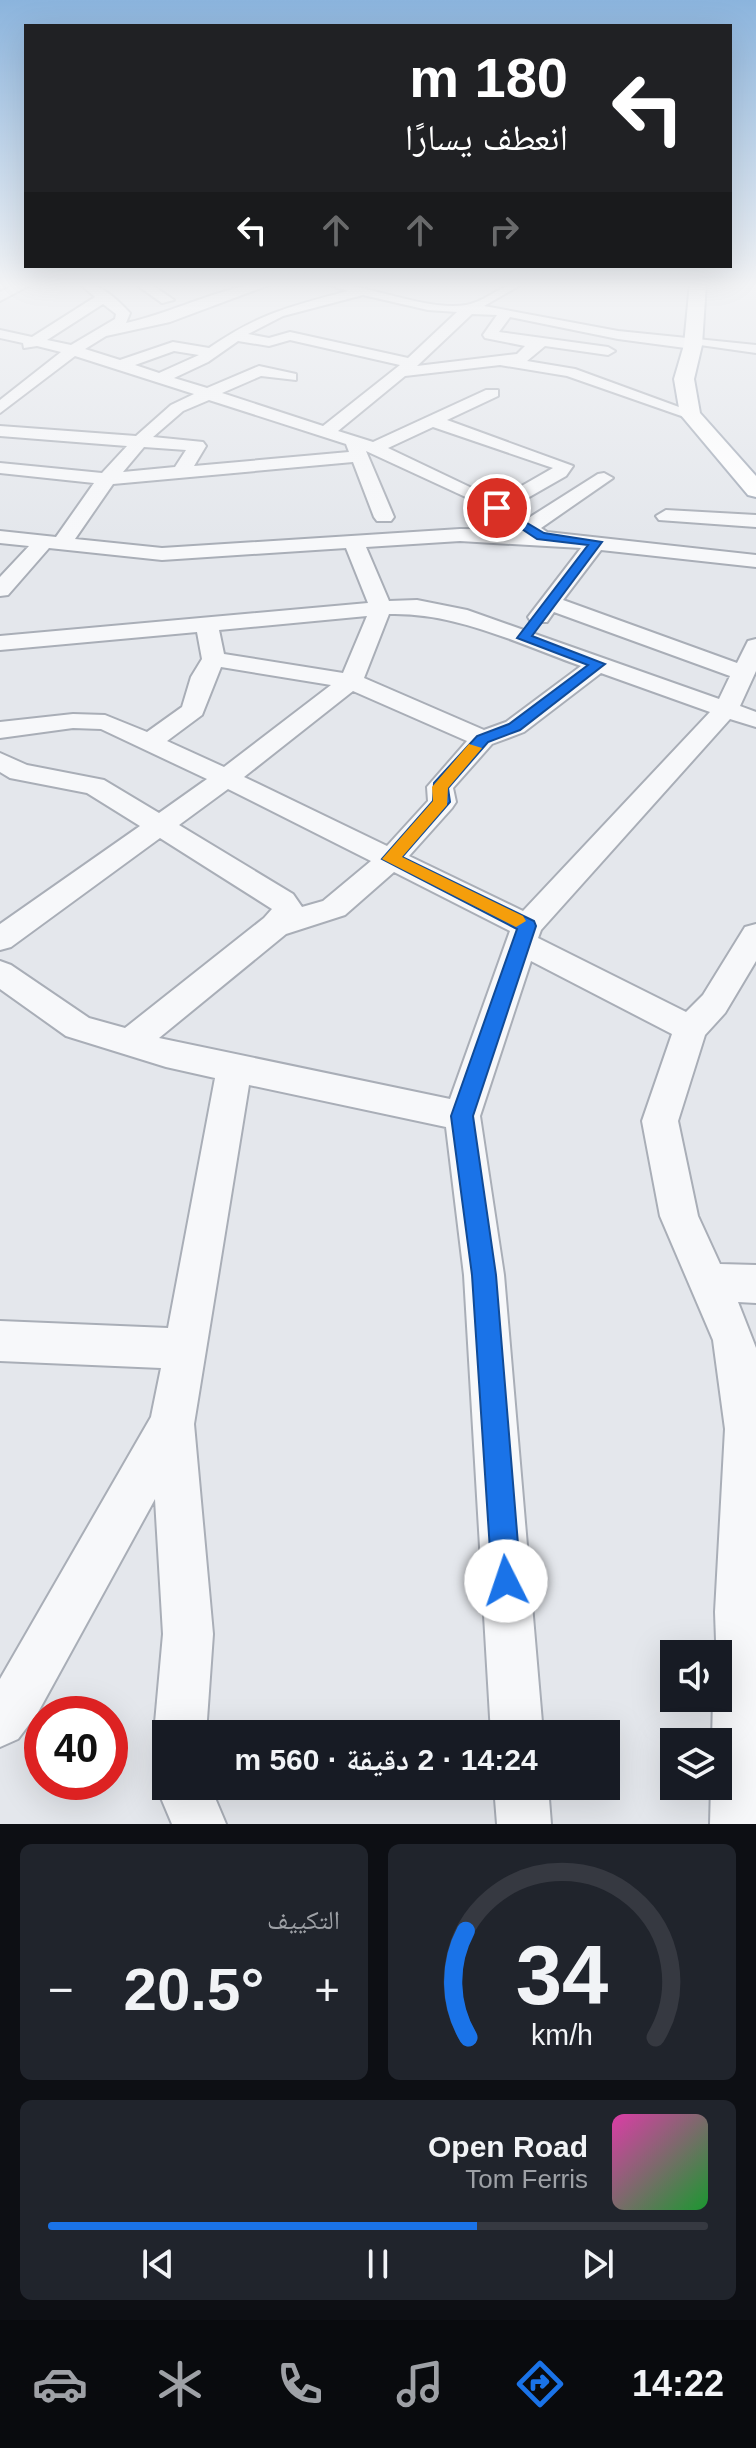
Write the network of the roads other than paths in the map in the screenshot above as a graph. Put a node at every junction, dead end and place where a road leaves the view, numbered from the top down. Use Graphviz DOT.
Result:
graph roads {
  1 [pos="48,368"];
  2 [pos="126,368"];
  3 [pos="181,368"];
  4 [pos="406,368"];
  5 [pos="544,368"];
  6 [pos="685,368"];
  7 [pos="291,377"];
  8 [pos="11,378"];
  9 [pos="159,379"];
  10 [pos="32,380"];
  11 [pos="492,393"];
  12 [pos="208,395"];
  13 [pos="0,408"];
  14 [pos="690,414"];
  15 [pos="432,421"];
  16 [pos="414,429"];
  17 [pos="0,431"];
  18 [pos="327,431"];
  19 [pos="139,443"];
  20 [pos="362,448"];
  21 [pos="508,462"];
  22 [pos="0,468"];
  23 [pos="181,472"];
  24 [pos="604,478"];
  25 [pos="753,478"];
  26 [pos="107,479"];
  27 [pos="497,508"];
  28 [pos="666,516"];
  29 [pos="384,517"];
  30 [pos="756,521"];
  31 [pos="534,532"];
  32 [pos="0,537"];
  33 [pos="353,541"];
  34 [pos="596,542"];
  35 [pos="53,543"];
  36 [pos="756,561"];
  37 [pos="0,590"];
  38 [pos="551,603"];
  39 [pos="381,608"];
  40 [pos="207,626"];
  41 [pos="524,638"];
  42 [pos="0,643"];
  43 [pos="214,659"];
  44 [pos="750,659"];
  45 [pos="598,664"];
  46 [pos="351,681"];
  47 [pos="741,714"];
  48 [pos="0,730"];
  49 [pos="483,739"];
  50 [pos="150,741"];
  51 [pos="0,761"];
  52 [pos="226,778"];
  53 [pos="158,824"];
  54 [pos="391,859"];
  55 [pos="275,926"];
  56 [pos="524,934"];
  57 [pos="756,935"];
  58 [pos="0,939"];
  59 [pos="0,973"];
  60 [pos="690,1029"];
  61 [pos="130,1043"];
  62 [pos="234,1069"];
  63 [pos="462,1116"];
  64 [pos="709,1282"];
  65 [pos="756,1284"];
  66 [pos="0,1341"];
  67 [pos="184,1349"];
  68 [pos="172,1424"];
  69 [pos="6,1703"];
  70 [pos="181,1720"];
  71 [pos="516,1720"];
  72 [pos="189,1800"];
  73 [pos="522,1800"];
  74 [pos="199,1824"];
  75 [pos="524,1824"];
  76 [pos="737,1824"];
  1 -- 10 [label="street"];
  2 -- 9 [label="street"];
  3 -- 9 [label="street"];
  4 -- 18 [label="street"];
  5 -- 14 [label="street"];
  6 -- 14 [label="main road"];
  7 -- 12 [label="street"];
  8 -- 10 [label="street"];
  9 -- 12 [label="street"];
  10 -- 13 [label="street"];
  11 -- 15 [label="street"];
  12 -- 18 [label="street"];
  12 -- 19 [label="street"];
  14 -- 25 [label="main road"];
  15 -- 16 [label="street"];
  15 -- 27 [label="street"];
  16 -- 20 [label="street"];
  16 -- 21 [label="street"];
  17 -- 19 [label="street"];
  18 -- 20 [label="street"];
  19 -- 23 [label="street"];
  19 -- 26 [label="street"];
  20 -- 23 [label="street"];
  20 -- 27 [label="street"];
  20 -- 29 [label="street"];
  22 -- 26 [label="street"];
  23 -- 26 [label="street"];
  24 -- 31 [label="street"];
  26 -- 35 [label="street"];
  27 -- 31 [label="street"];
  28 -- 30 [label="street"];
  31 -- 33 [label="street"];
  31 -- 34 [label="street"];
  32 -- 35 [label="street"];
  33 -- 35 [label="street"];
  33 -- 39 [label="street"];
  34 -- 36 [label="street"];
  34 -- 38 [label="street"];
  35 -- 37 [label="street"];
  38 -- 41 [label="street"];
  38 -- 44 [label="street"];
  39 -- 40 [label="street"];
  39 -- 41 [label="street"];
  39 -- 46 [label="street"];
  40 -- 42 [label="street"];
  40 -- 43 [label="street"];
  41 -- 45 [label="street"];
  43 -- 46 [label="street"];
  43 -- 50 [label="street"];
  44 -- 47 [label="street"];
  45 -- 47 [label="street"];
  45 -- 49 [label="street"];
  46 -- 49 [label="street"];
  46 -- 52 [label="street"];
  47 -- 56 [label="street"];
  48 -- 50 [label="street"];
  49 -- 54 [label="street"];
  50 -- 52 [label="street"];
  51 -- 53 [label="street"];
  52 -- 53 [label="street"];
  52 -- 54 [label="street"];
  53 -- 55 [label="street"];
  53 -- 58 [label="street"];
  54 -- 55 [label="street"];
  54 -- 56 [label="street"];
  55 -- 61 [label="street"];
  56 -- 60 [label="street"];
  56 -- 63 [label="street"];
  57 -- 60 [label="street"];
  59 -- 61 [label="street"];
  60 -- 64 [label="street"];
  61 -- 62 [label="street"];
  62 -- 63 [label="street"];
  62 -- 67 [label="street"];
  63 -- 71 [label="street"];
  64 -- 65 [label="street"];
  64 -- 76 [label="street"];
  66 -- 67 [label="street"];
  67 -- 68 [label="street"];
  68 -- 69 [label="street"];
  68 -- 70 [label="street"];
  72 -- 74 [label="street"];
  73 -- 75 [label="street"];
}
